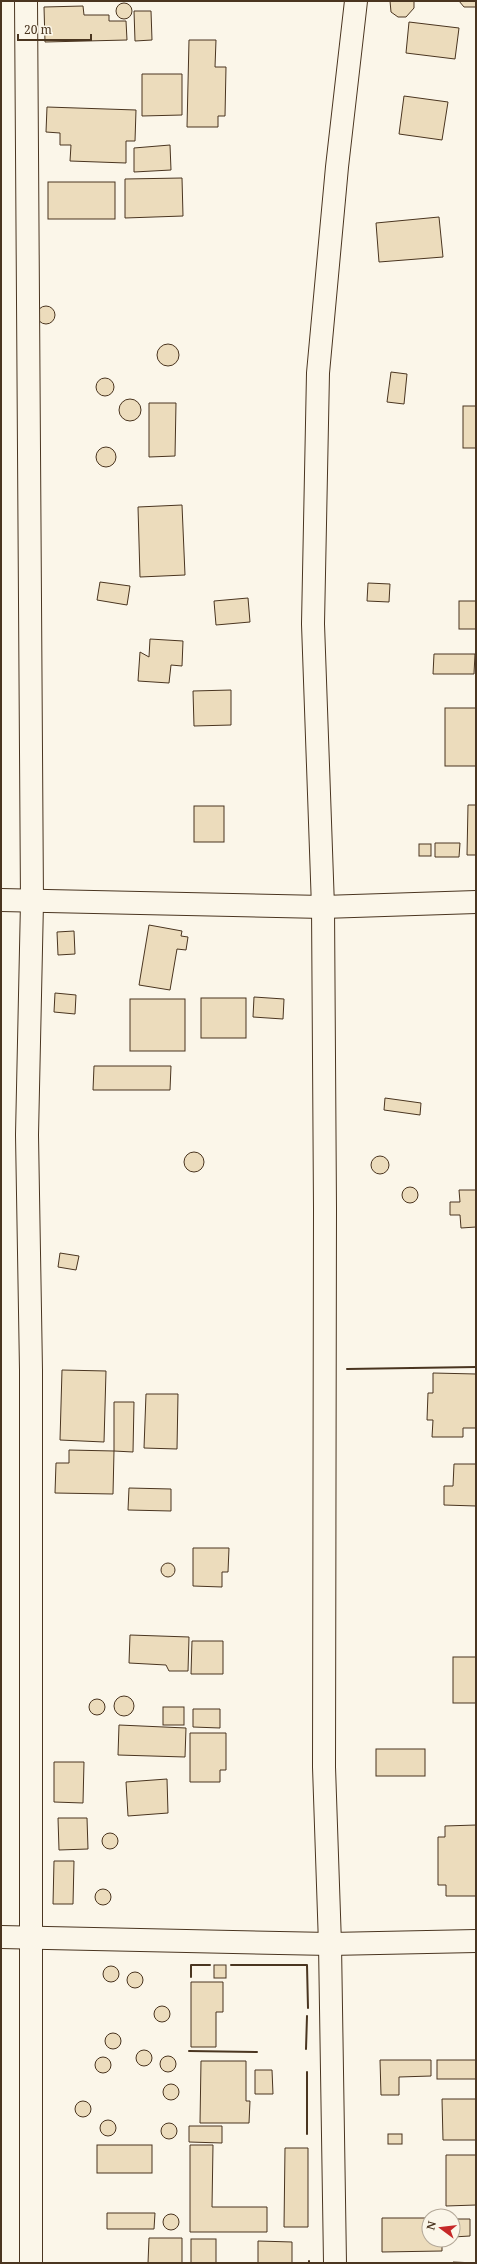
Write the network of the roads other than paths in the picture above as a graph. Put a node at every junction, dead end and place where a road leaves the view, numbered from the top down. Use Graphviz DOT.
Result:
graph roads {
  1 [pos="26,1"];
  2 [pos="356,1"];
  3 [pos="1,900"];
  4 [pos="32,902"];
  5 [pos="476,902"];
  6 [pos="323,907"];
  7 [pos="31,1936"];
  8 [pos="1,1937"];
  9 [pos="476,1941"];
  10 [pos="330,1944"];
  11 [pos="31,2263"];
  12 [pos="335,2263"];
  1 -- 4 [label="street"];
  2 -- 6 [label="street"];
  3 -- 4 [label="street"];
  4 -- 6 [label="street"];
  4 -- 7 [label="street"];
  5 -- 6 [label="street"];
  6 -- 10 [label="street"];
  7 -- 8 [label="street"];
  7 -- 10 [label="street"];
  7 -- 11 [label="street"];
  9 -- 10 [label="street"];
  10 -- 12 [label="street"];
}
